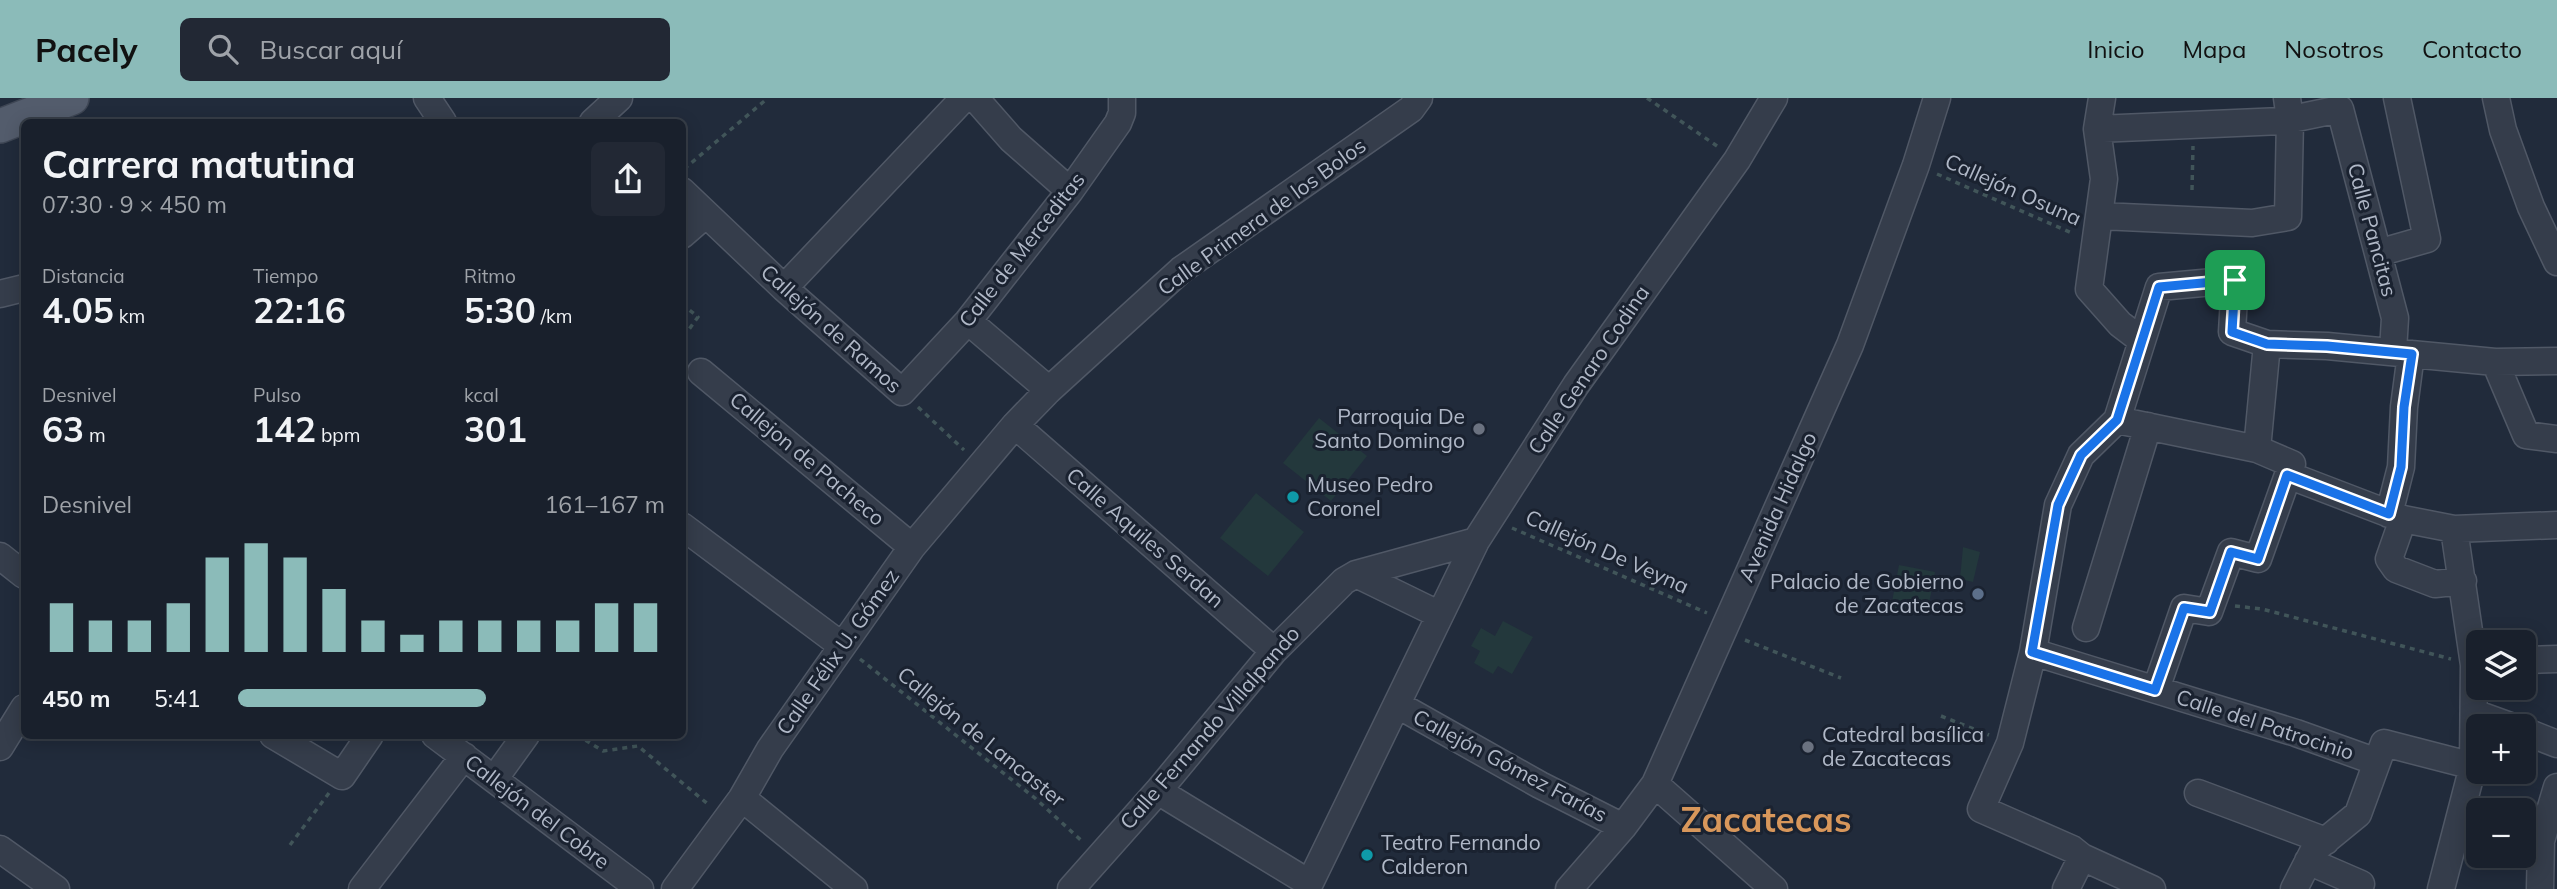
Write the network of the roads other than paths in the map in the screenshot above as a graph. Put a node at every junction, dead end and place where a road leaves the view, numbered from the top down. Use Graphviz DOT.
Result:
graph roads {
  1 [pos="72,98"];
  2 [pos="426,98"];
  3 [pos="964,98"];
  4 [pos="975,98"];
  5 [pos="1122,98"];
  6 [pos="1419,98"];
  7 [pos="1774,98"];
  8 [pos="1937,98"];
  9 [pos="2102,98"];
  10 [pos="2397,98"];
  11 [pos="2496,98"];
  12 [pos="2288,109"];
  13 [pos="441,119"];
  14 [pos="0,126"];
  15 [pos="2097,129"];
  16 [pos="1070,191"];
  17 [pos="686,195"];
  18 [pos="705,215"];
  19 [pos="2101,216"];
  20 [pos="686,232"];
  21 [pos="2378,253"];
  22 [pos="2555,253"];
  23 [pos="784,288"];
  24 [pos="21,289"];
  25 [pos="0,294"];
  26 [pos="968,321"];
  27 [pos="2141,340"];
  28 [pos="2267,344"];
  29 [pos="2402,353"];
  30 [pos="2557,361"];
  31 [pos="2495,362"];
  32 [pos="701,372"];
  33 [pos="1049,390"];
  34 [pos="901,392"];
  35 [pos="2117,420"];
  36 [pos="1015,425"];
  37 [pos="2148,426"];
  38 [pos="2557,439"];
  39 [pos="2257,449"];
  40 [pos="2287,475"];
  41 [pos="2396,517"];
  42 [pos="2557,525"];
  43 [pos="686,529"];
  44 [pos="2454,529"];
  45 [pos="1476,541"];
  46 [pos="912,547"];
  47 [pos="0,556"];
  48 [pos="21,573"];
  49 [pos="1356,574"];
  50 [pos="2463,581"];
  51 [pos="1438,614"];
  52 [pos="2086,628"];
  53 [pos="2471,630"];
  54 [pos="841,645"];
  55 [pos="1274,651"];
  56 [pos="2032,652"];
  57 [pos="2557,659"];
  58 [pos="2536,660"];
  59 [pos="2155,690"];
  60 [pos="2475,700"];
  61 [pos="1398,705"];
  62 [pos="21,713"];
  63 [pos="2474,713"];
  64 [pos="2536,736"];
  65 [pos="280,739"];
  66 [pos="367,739"];
  67 [pos="441,739"];
  68 [pos="523,739"];
  69 [pos="2557,744"];
  70 [pos="0,747"];
  71 [pos="464,756"];
  72 [pos="2377,762"];
  73 [pos="2466,764"];
  74 [pos="495,778"];
  75 [pos="1655,784"];
  76 [pos="2468,784"];
  77 [pos="2557,787"];
  78 [pos="1158,791"];
  79 [pos="2198,793"];
  80 [pos="742,798"];
  81 [pos="1623,827"];
  82 [pos="0,849"];
  83 [pos="2317,851"];
  84 [pos="2082,857"];
  85 [pos="826,881"];
  86 [pos="2361,884"];
  87 [pos="1308,886"];
  88 [pos="56,889"];
  89 [pos="362,889"];
  90 [pos="640,889"];
  91 [pos="675,889"];
  92 [pos="854,889"];
  93 [pos="1071,889"];
  94 [pos="1569,889"];
  95 [pos="1774,889"];
  96 [pos="2066,889"];
  97 [pos="2152,889"];
  98 [pos="2294,889"];
  99 [pos="2441,889"];
  100 [pos="2539,889"];
  1 -- 14 [label="main road"];
  2 -- 13 [label="street"];
  3 -- 23 [label="street"];
  4 -- 16 [label="street"];
  5 -- 16 [label="street, Calle de Merceditas"];
  6 -- 33 [label="street, Calle Primera de los Bolos"];
  7 -- 45 [label="street, Calle Genaro Codina"];
  8 -- 75 [label="street, Avenida Hidalgo"];
  9 -- 15 [label="street"];
  10 -- 21 [label="street"];
  11 -- 22 [label="street"];
  12 -- 15 [label="street"];
  12 -- 19 [label="street"];
  12 -- 21 [label="street, Calle Pancitas"];
  15 -- 19 [label="street"];
  16 -- 26 [label="street, Calle de Merceditas"];
  17 -- 18 [label="street, Callejón de Ramos"];
  18 -- 20 [label="street"];
  18 -- 23 [label="street, Callejón de Ramos"];
  19 -- 27 [label="street"];
  21 -- 29 [label="street, Calle Pancitas"];
  23 -- 34 [label="street, Callejón de Ramos"];
  24 -- 25 [label="street"];
  26 -- 33 [label="street"];
  26 -- 34 [label="street, Calle de Merceditas"];
  27 -- 28 [label="street"];
  27 -- 35 [label="street"];
  28 -- 29 [label="street"];
  28 -- 39 [label="street"];
  29 -- 31 [label="street"];
  29 -- 41 [label="street, Calle Pancitas"];
  30 -- 31 [label="street"];
  31 -- 38 [label="street"];
  32 -- 46 [label="street, Callejon de Pacheco"];
  33 -- 36 [label="street, Calle Primera de los Bolos"];
  35 -- 37 [label="street"];
  35 -- 56 [label="street"];
  36 -- 46 [label="street, Calle Félix U. Gómez"];
  36 -- 55 [label="street, Calle Aquiles Serdan"];
  37 -- 39 [label="street"];
  37 -- 52 [label="street"];
  39 -- 40 [label="street"];
  40 -- 41 [label="street"];
  40 -- 59 [label="street"];
  41 -- 44 [label="street"];
  41 -- 50 [label="street, Calle Pancitas"];
  42 -- 44 [label="street"];
  43 -- 54 [label="street"];
  44 -- 50 [label="street"];
  45 -- 49 [label="street"];
  45 -- 51 [label="street, Calle Genaro Codina"];
  46 -- 54 [label="street, Calle Félix U. Gómez"];
  47 -- 48 [label="street"];
  49 -- 51 [label="street"];
  49 -- 55 [label="street, Calle Fernando Villalpando"];
  50 -- 53 [label="street"];
  51 -- 61 [label="street, Calle Genaro Codina"];
  54 -- 80 [label="street, Calle Félix U. Gómez"];
  55 -- 78 [label="street, Calle Fernando Villalpando"];
  56 -- 59 [label="street, Calle del Patrocinio"];
  56 -- 84 [label="street"];
  57 -- 58 [label="street"];
  59 -- 72 [label="street, Calle del Patrocinio"];
  60 -- 63 [label="street"];
  61 -- 81 [label="street, Callejón Gómez Farías"];
  61 -- 87 [label="street, Calle Genaro Codina"];
  62 -- 70 [label="street"];
  64 -- 69 [label="street"];
  65 -- 66 [label="street"];
  67 -- 71 [label="street, Callejón del Cobre"];
  68 -- 74 [label="street"];
  71 -- 74 [label="street, Callejón del Cobre"];
  71 -- 89 [label="street"];
  72 -- 73 [label="street"];
  72 -- 83 [label="street"];
  74 -- 90 [label="street, Callejón del Cobre"];
  75 -- 81 [label="street, Avenida Hidalgo"];
  75 -- 95 [label="street"];
  76 -- 99 [label="street"];
  77 -- 100 [label="street"];
  78 -- 87 [label="street"];
  78 -- 93 [label="street, Calle Fernando Villalpando"];
  79 -- 83 [label="street"];
  80 -- 85 [label="street"];
  80 -- 91 [label="street, Calle Félix U. Gómez"];
  81 -- 94 [label="street, Avenida Hidalgo"];
  82 -- 88 [label="street"];
  83 -- 86 [label="street"];
  83 -- 98 [label="street"];
  84 -- 96 [label="street"];
  84 -- 97 [label="street"];
  85 -- 92 [label="street"];
}
